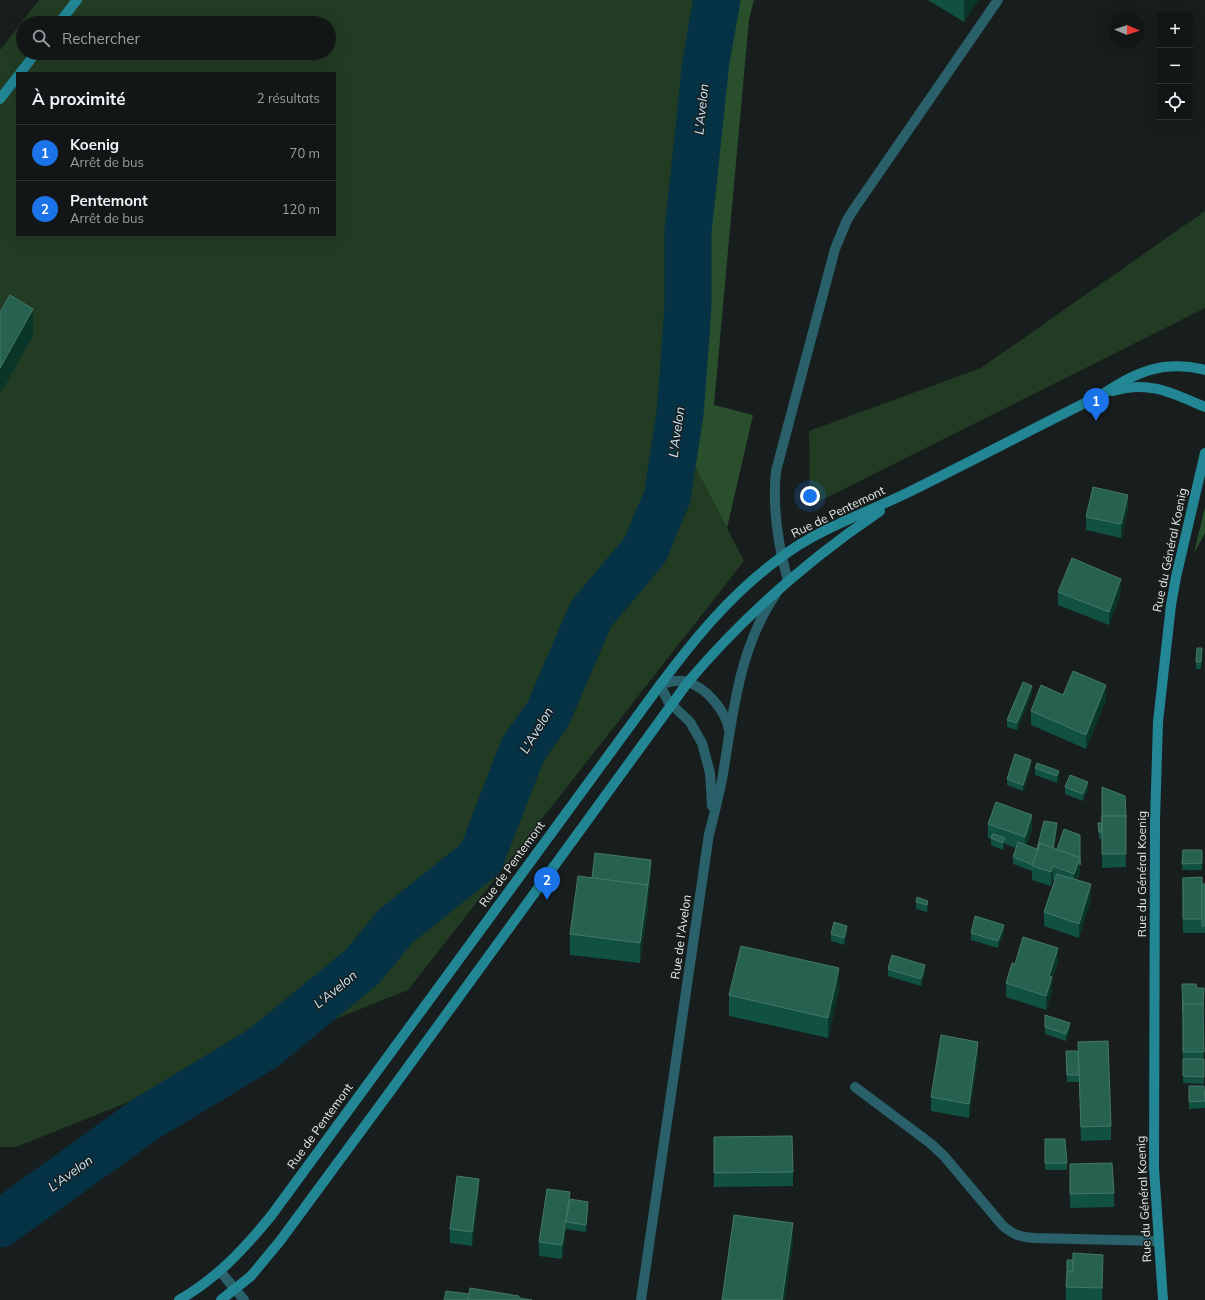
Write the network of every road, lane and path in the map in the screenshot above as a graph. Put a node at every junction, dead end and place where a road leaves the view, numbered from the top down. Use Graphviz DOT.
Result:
graph roads {
  1 [pos="77,0"];
  2 [pos="998,0"];
  3 [pos="64,16"];
  4 [pos="30,60"];
  5 [pos="21,72"];
  6 [pos="16,78"];
  7 [pos="0,99"];
  8 [pos="1205,370"];
  9 [pos="1103,394"];
  10 [pos="1205,407"];
  11 [pos="1205,453"];
  12 [pos="908,493"];
  13 [pos="781,557"];
  14 [pos="784,584"];
  15 [pos="688,682"];
  16 [pos="660,685"];
  17 [pos="672,705"];
  18 [pos="729,734"];
  19 [pos="709,834"];
  20 [pos="855,1087"];
  21 [pos="1158,1241"];
  22 [pos="220,1271"];
  23 [pos="236,1288"];
  24 [pos="179,1300"];
  25 [pos="221,1300"];
  26 [pos="244,1300"];
  27 [pos="641,1300"];
  28 [pos="1163,1300"];
  1 -- 3 [label="street"];
  2 -- 13 [label="street"];
  4 -- 5 [label="street"];
  6 -- 7 [label="street"];
  8 -- 9 [label="street, Rue de Pentemont"];
  9 -- 10 [label="street, Rue de Pentemont"];
  9 -- 12 [label="street, Rue de Pentemont"];
  11 -- 21 [label="street, Rue du Général Koenig"];
  12 -- 13 [label="street, Rue de Pentemont"];
  12 -- 14 [label="street, Rue de Pentemont"];
  13 -- 14 [label="street"];
  13 -- 16 [label="street, Rue de Pentemont"];
  14 -- 15 [label="street, Rue de Pentemont"];
  14 -- 18 [label="street, Rue de l'Avelon"];
  15 -- 16 [label="street"];
  15 -- 17 [label="street, Rue de Pentemont"];
  15 -- 18 [label="street"];
  16 -- 17 [label="street"];
  16 -- 22 [label="street, Rue de Pentemont"];
  17 -- 19 [label="street"];
  17 -- 23 [label="street, Rue de Pentemont"];
  18 -- 19 [label="street, Rue de l'Avelon"];
  19 -- 27 [label="street, Rue de l'Avelon"];
  20 -- 21 [label="street"];
  21 -- 28 [label="street, Rue du Général Koenig"];
  22 -- 23 [label="street"];
  22 -- 24 [label="street, Rue de Pentemont"];
  23 -- 25 [label="street, Rue de Pentemont"];
  23 -- 26 [label="street"];
}
